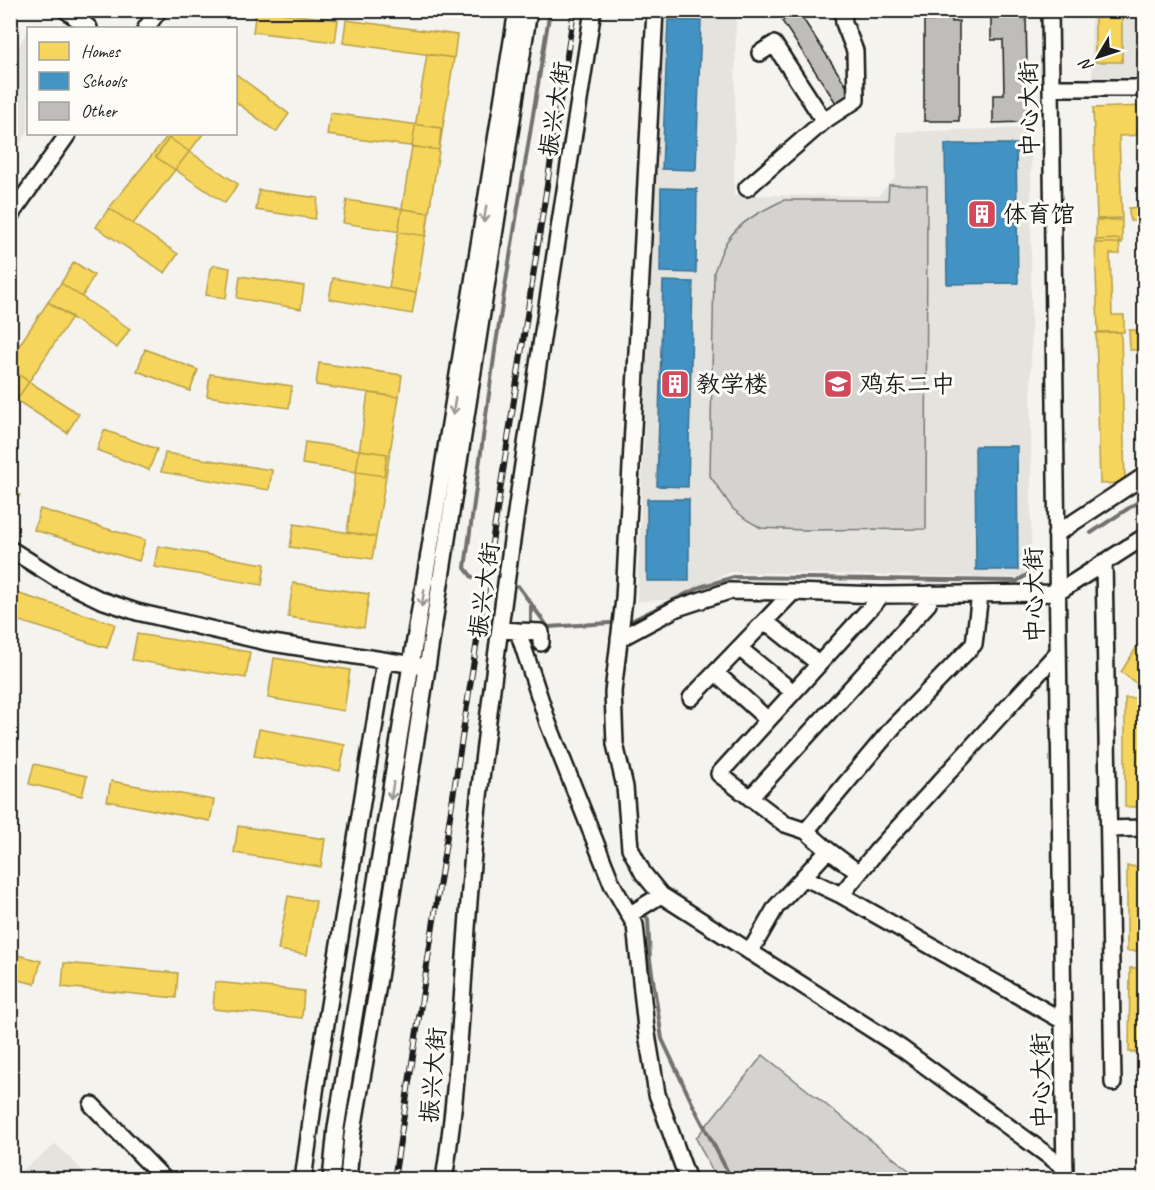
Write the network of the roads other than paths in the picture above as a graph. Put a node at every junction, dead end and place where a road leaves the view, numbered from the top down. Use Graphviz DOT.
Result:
graph roads {
  1 [pos="66,10"];
  2 [pos="159,10"];
  3 [pos="517,10"];
  4 [pos="529,10"];
  5 [pos="593,10"];
  6 [pos="655,10"];
  7 [pos="843,10"];
  8 [pos="1050,10"];
  9 [pos="88,27"];
  10 [pos="147,27"];
  11 [pos="760,53"];
  12 [pos="1051,88"];
  13 [pos="1144,88"];
  14 [pos="824,121"];
  15 [pos="67,135"];
  16 [pos="747,188"];
  17 [pos="10,216"];
  18 [pos="1144,476"];
  19 [pos="1056,534"];
  20 [pos="1144,537"];
  21 [pos="10,549"];
  22 [pos="1104,562"];
  23 [pos="793,592"];
  24 [pos="1057,592"];
  25 [pos="931,594"];
  26 [pos="980,594"];
  27 [pos="882,595"];
  28 [pos="765,621"];
  29 [pos="500,630"];
  30 [pos="518,631"];
  31 [pos="619,639"];
  32 [pos="541,644"];
  33 [pos="740,648"];
  34 [pos="1058,652"];
  35 [pos="385,661"];
  36 [pos="819,664"];
  37 [pos="427,667"];
  38 [pos="716,673"];
  39 [pos="793,692"];
  40 [pos="691,698"];
  41 [pos="768,720"];
  42 [pos="750,798"];
  43 [pos="1144,828"];
  44 [pos="1109,829"];
  45 [pos="806,831"];
  46 [pos="828,850"];
  47 [pos="859,873"];
  48 [pos="803,877"];
  49 [pos="662,895"];
  50 [pos="841,895"];
  51 [pos="629,915"];
  52 [pos="750,952"];
  53 [pos="1063,1021"];
  54 [pos="1113,1083"];
  55 [pos="92,1105"];
  56 [pos="1065,1174"];
  57 [pos="165,1179"];
  58 [pos="303,1179"];
  59 [pos="331,1179"];
  60 [pos="348,1179"];
  61 [pos="444,1179"];
  62 [pos="688,1179"];
  1 -- 9 [label="street"];
  2 -- 10 [label="street"];
  3 -- 59 [label="street, one-way"];
  4 -- 37 [label="street"];
  5 -- 29 [label="street, 振兴大街"];
  6 -- 31 [label="street"];
  7 -- 14 [label="street"];
  8 -- 12 [label="street, 中心大街"];
  11 -- 14 [label="street"];
  12 -- 13 [label="street"];
  12 -- 19 [label="street, 中心大街"];
  14 -- 16 [label="street"];
  15 -- 17 [label="street"];
  18 -- 19 [label="street"];
  19 -- 24 [label="street, 中心大街"];
  20 -- 22 [label="street"];
  21 -- 35 [label="street"];
  22 -- 24 [label="street"];
  22 -- 44 [label="street"];
  23 -- 27 [label="street"];
  23 -- 28 [label="street"];
  23 -- 31 [label="street"];
  24 -- 26 [label="street"];
  24 -- 34 [label="street, 中心大街"];
  25 -- 26 [label="street"];
  25 -- 27 [label="street"];
  25 -- 42 [label="street"];
  26 -- 45 [label="street"];
  27 -- 36 [label="street"];
  28 -- 33 [label="street"];
  28 -- 36 [label="street"];
  29 -- 30 [label="street"];
  29 -- 61 [label="street, 振兴大街"];
  30 -- 32 [label="street"];
  30 -- 51 [label="street"];
  31 -- 49 [label="street"];
  33 -- 38 [label="street"];
  33 -- 39 [label="street"];
  34 -- 47 [label="street"];
  34 -- 53 [label="street, 中心大街"];
  35 -- 37 [label="street"];
  35 -- 58 [label="street"];
  36 -- 39 [label="street"];
  37 -- 60 [label="street"];
  38 -- 40 [label="street"];
  38 -- 41 [label="street"];
  39 -- 41 [label="street"];
  41 -- 42 [label="street"];
  42 -- 45 [label="street"];
  43 -- 44 [label="street"];
  44 -- 54 [label="street"];
  45 -- 46 [label="street"];
  46 -- 47 [label="street"];
  46 -- 48 [label="street"];
  47 -- 50 [label="street"];
  48 -- 50 [label="street"];
  48 -- 52 [label="street"];
  49 -- 51 [label="street"];
  49 -- 52 [label="street"];
  50 -- 53 [label="street"];
  51 -- 62 [label="street"];
  52 -- 56 [label="street"];
  53 -- 56 [label="street, 中心大街"];
  55 -- 57 [label="street"];
}
